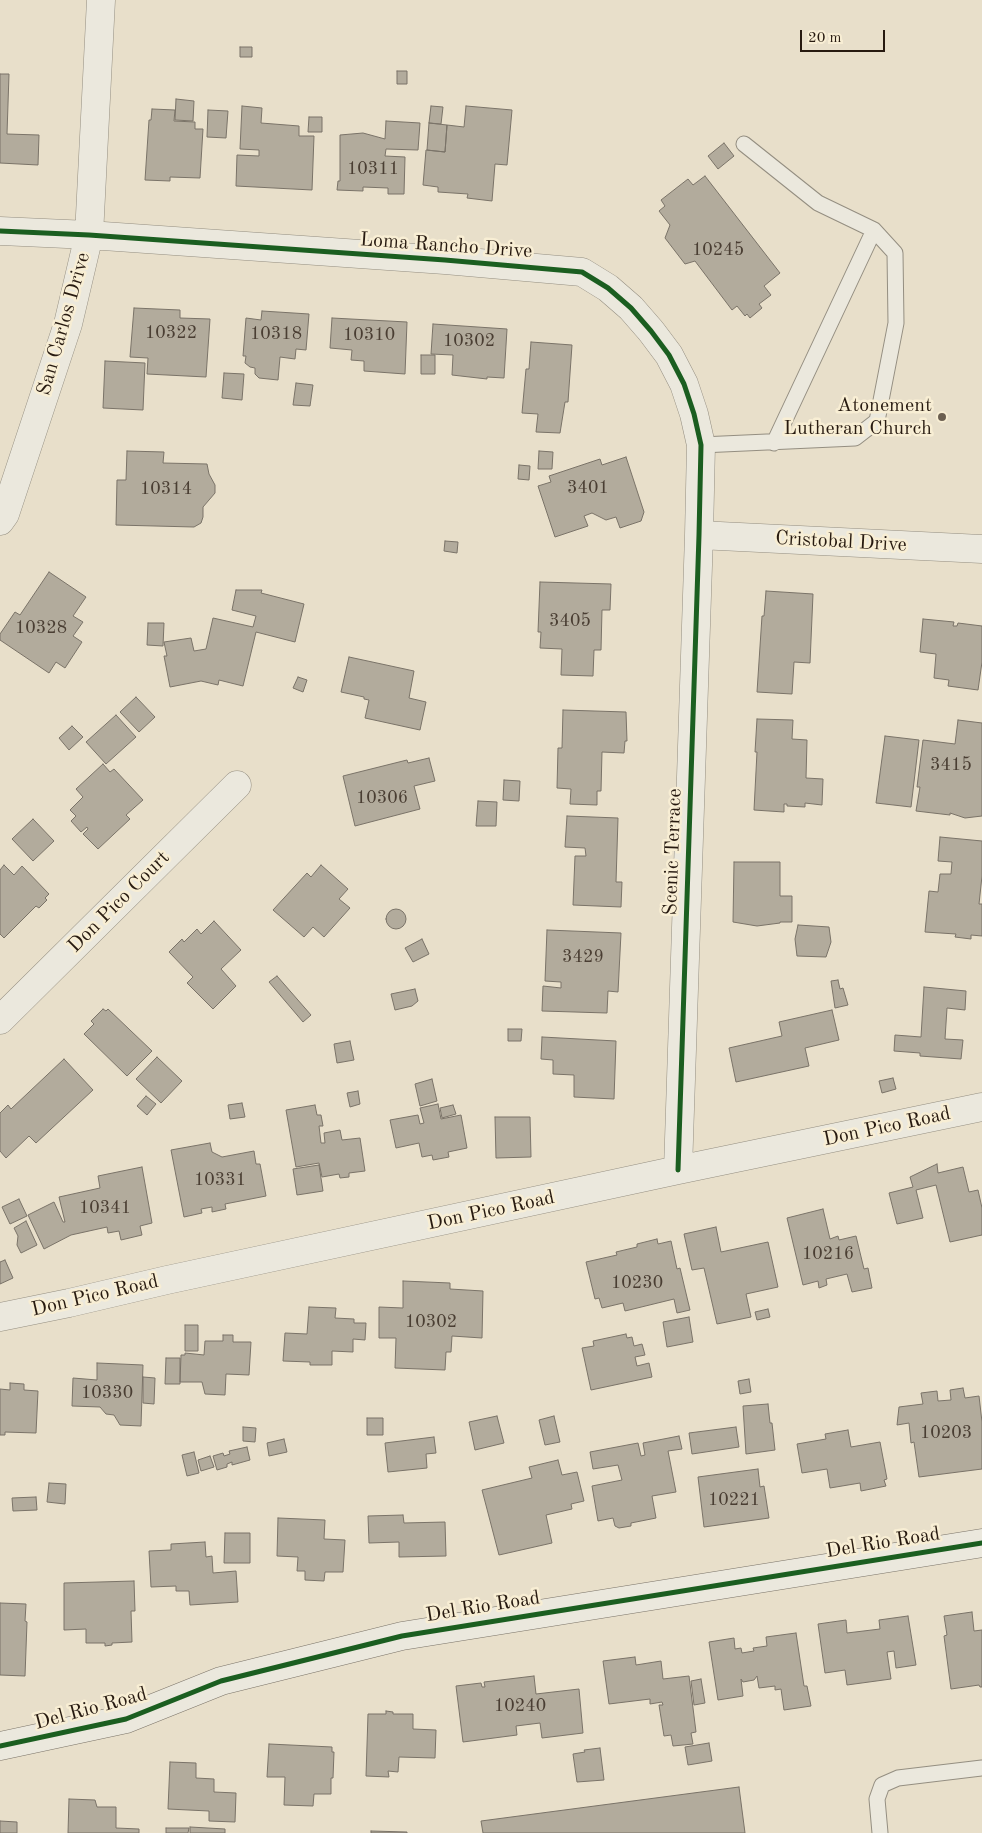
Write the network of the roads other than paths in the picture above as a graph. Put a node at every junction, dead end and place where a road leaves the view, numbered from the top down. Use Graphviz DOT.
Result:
graph roads {
  1 [pos="100,0"];
  2 [pos="744,144"];
  3 [pos="0,230"];
  4 [pos="874,230"];
  5 [pos="89,235"];
  6 [pos="774,443"];
  7 [pos="701,445"];
  8 [pos="0,521"];
  9 [pos="699,535"];
  10 [pos="982,549"];
  11 [pos="238,785"];
  12 [pos="0,1020"];
  13 [pos="982,1107"];
  14 [pos="678,1170"];
  15 [pos="0,1317"];
  16 [pos="982,1543"];
  17 [pos="0,1746"];
  18 [pos="982,1768"];
  19 [pos="880,1833"];
  1 -- 5 [label="street, San Carlos Drive"];
  2 -- 4 [label="lane"];
  3 -- 5 [label="street, Loma Rancho Drive"];
  4 -- 6 [label="lane"];
  4 -- 6 [label="lane"];
  5 -- 7 [label="street, Loma Rancho Drive"];
  5 -- 8 [label="street, San Carlos Drive"];
  6 -- 7 [label="lane"];
  7 -- 9 [label="street, Loma Rancho Drive"];
  9 -- 10 [label="street, Cristobal Drive"];
  9 -- 14 [label="street, Scenic Terrace"];
  11 -- 12 [label="street, Don Pico Court"];
  13 -- 14 [label="street, Don Pico Road"];
  14 -- 15 [label="street, Don Pico Road"];
  16 -- 17 [label="street, Del Rio Road"];
  18 -- 19 [label="lane"];
}
